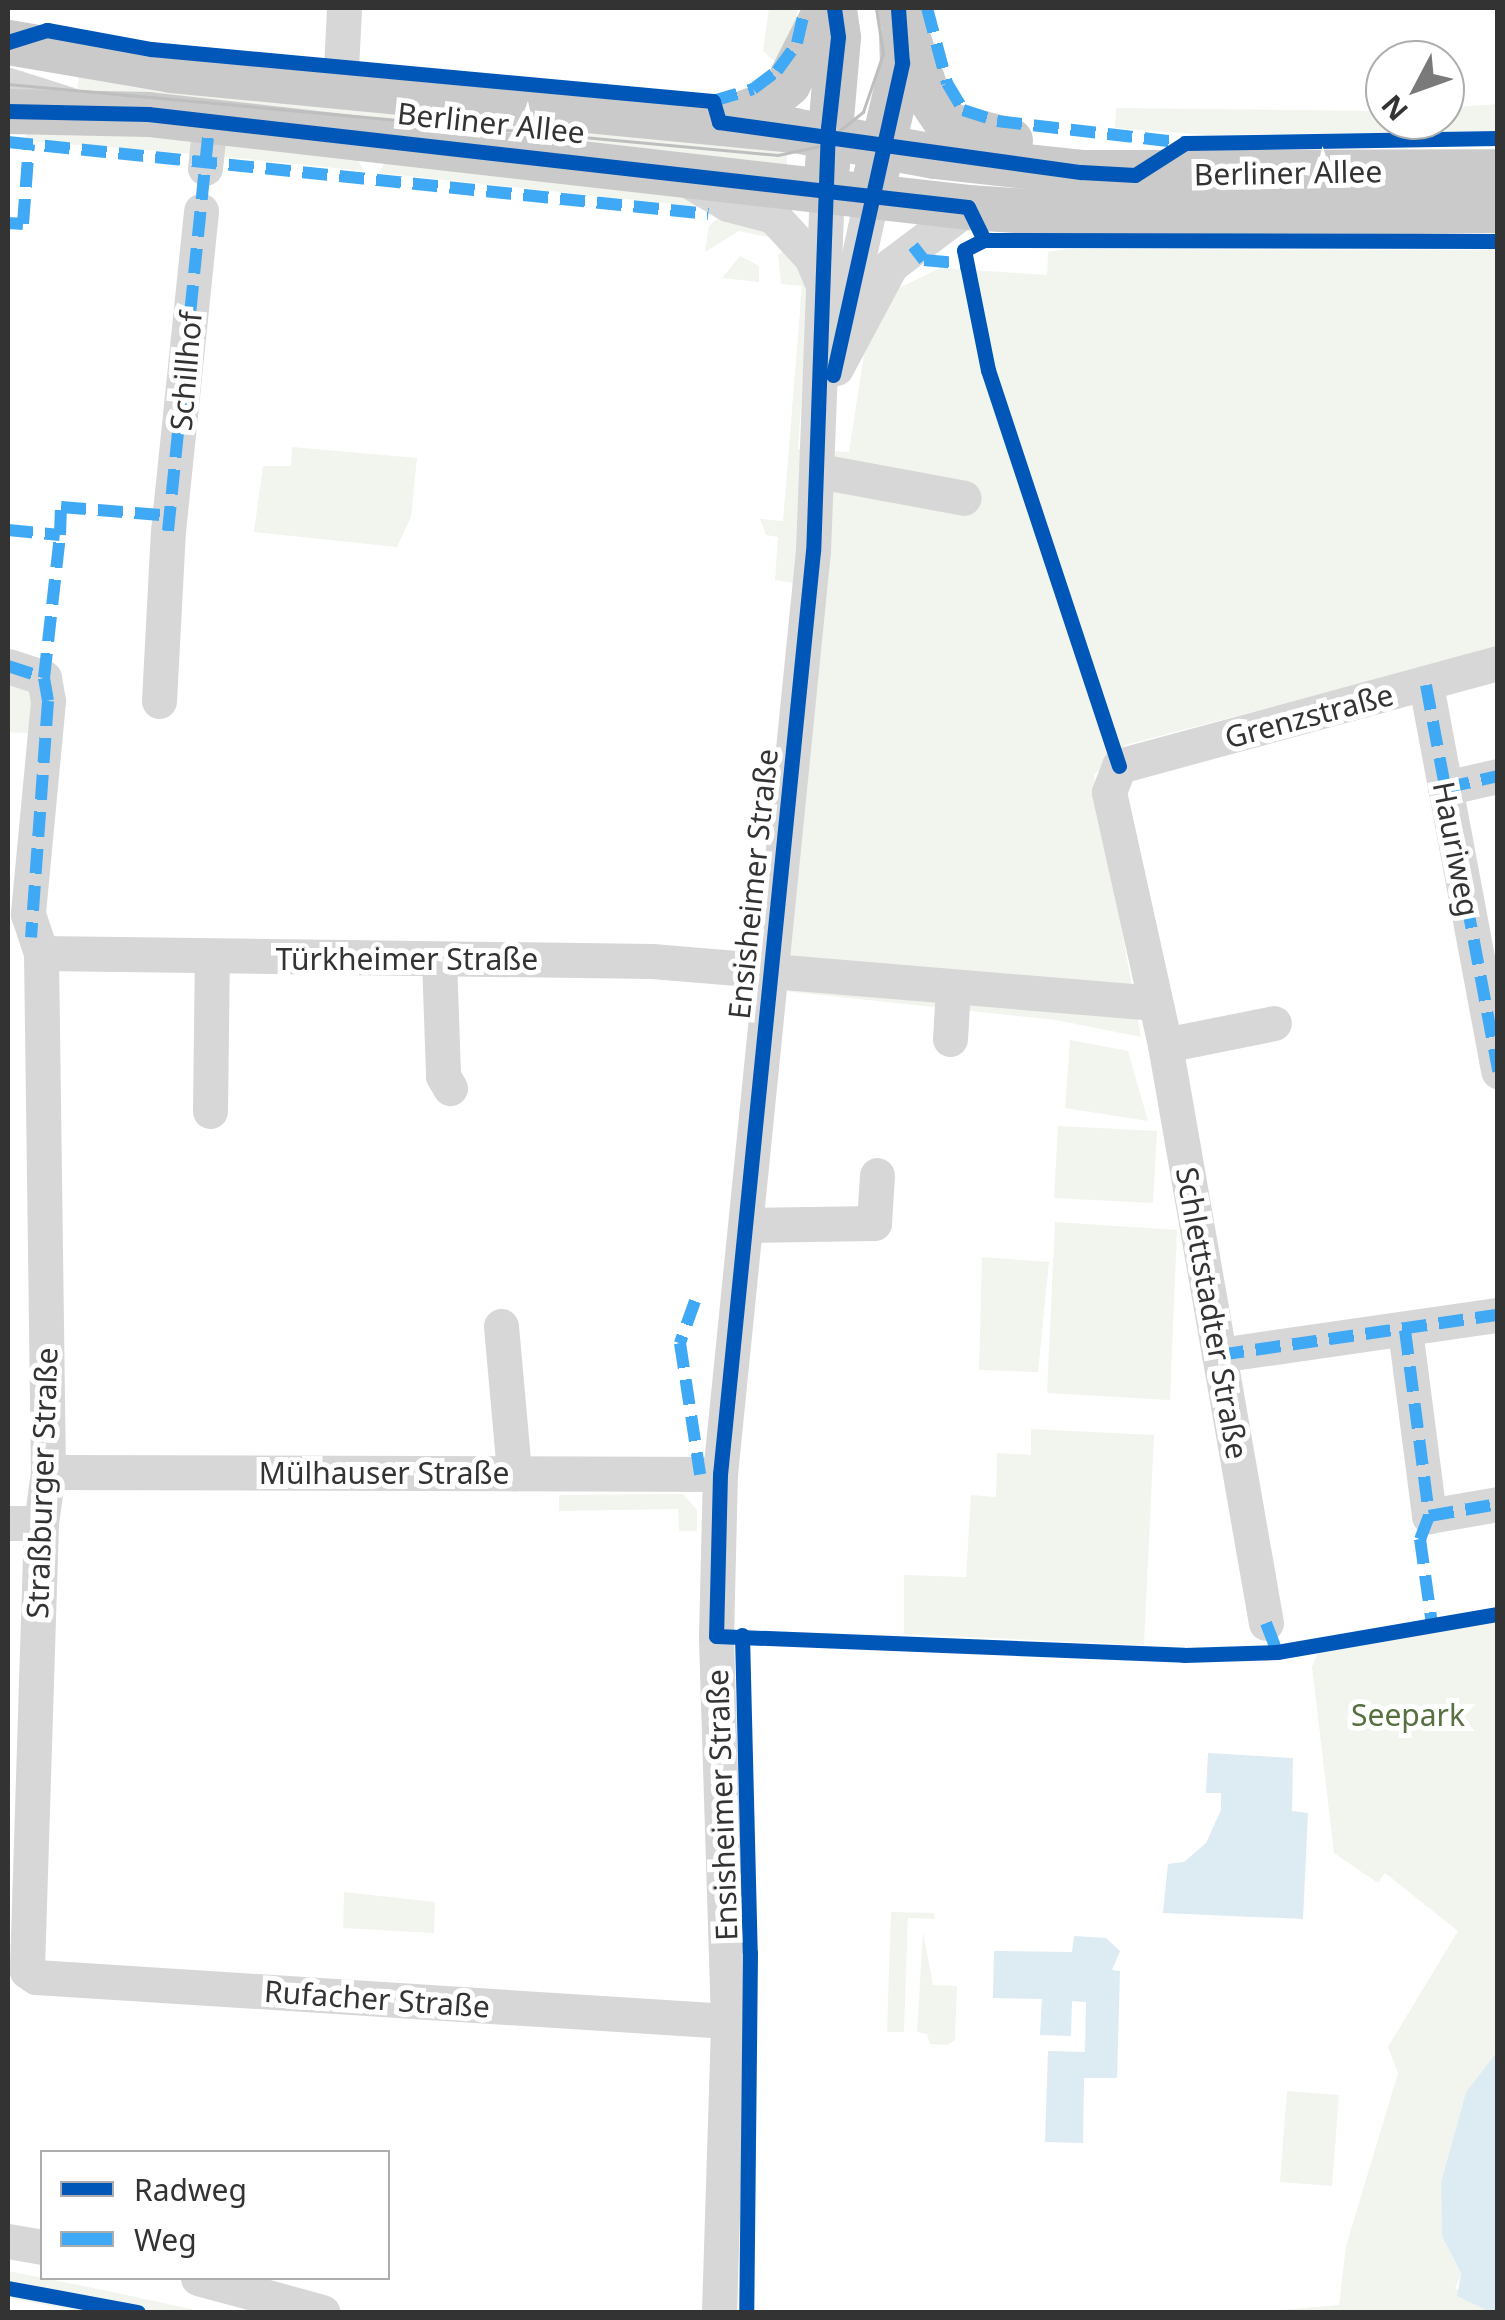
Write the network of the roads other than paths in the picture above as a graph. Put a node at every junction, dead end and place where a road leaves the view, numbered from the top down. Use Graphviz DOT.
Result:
graph roads {
  1 [pos="344,8"];
  2 [pos="830,8"];
  3 [pos="898,10"];
  4 [pos="8,42"];
  5 [pos="89,55"];
  6 [pos="8,70"];
  7 [pos="8,85"];
  8 [pos="340,88"];
  9 [pos="8,111"];
  10 [pos="88,112"];
  11 [pos="210,120"];
  12 [pos="719,122"];
  13 [pos="828,136"];
  14 [pos="881,146"];
  15 [pos="205,168"];
  16 [pos="1498,171"];
  17 [pos="675,172"];
  18 [pos="1080,172"];
  19 [pos="849,196"];
  20 [pos="968,207"];
  21 [pos="201,210"];
  22 [pos="1498,210"];
  23 [pos="824,287"];
  24 [pos="836,368"];
  25 [pos="822,403"];
  26 [pos="818,471"];
  27 [pos="964,498"];
  28 [pos="1498,663"];
  29 [pos="8,666"];
  30 [pos="1426,685"];
  31 [pos="159,700"];
  32 [pos="1120,766"];
  33 [pos="1498,776"];
  34 [pos="1445,788"];
  35 [pos="27,941"];
  36 [pos="212,957"];
  37 [pos="439,959"];
  38 [pos="772,972"];
  39 [pos="953,987"];
  40 [pos="1155,1003"];
  41 [pos="1274,1023"];
  42 [pos="950,1039"];
  43 [pos="1165,1044"];
  44 [pos="1498,1071"];
  45 [pos="450,1088"];
  46 [pos="210,1111"];
  47 [pos="876,1174"];
  48 [pos="746,1225"];
  49 [pos="1498,1315"];
  50 [pos="501,1326"];
  51 [pos="1405,1330"];
  52 [pos="1219,1355"];
  53 [pos="48,1472"];
  54 [pos="514,1473"];
  55 [pos="720,1474"];
  56 [pos="1498,1504"];
  57 [pos="24,1523"];
  58 [pos="1266,1624"];
  59 [pos="27,1971"];
  60 [pos="728,2021"];
  61 [pos="8,2241"];
  62 [pos="40,2247"];
  63 [pos="205,2280"];
  64 [pos="322,2312"];
  65 [pos="718,2312"];
  1 -- 8 [label="street"];
  2 -- 12 [label="main road"];
  2 -- 13 [label="main road, Ensisheimer Straße"];
  3 -- 14 [label="main road"];
  3 -- 18 [label="main road"];
  4 -- 5 [label="main road, Berliner Allee"];
  5 -- 6 [label="street"];
  5 -- 8 [label="main road, Berliner Allee"];
  7 -- 10 [label="street"];
  8 -- 12 [label="main road, Berliner Allee"];
  9 -- 10 [label="main road, Berliner Allee"];
  10 -- 11 [label="main road, Berliner Allee"];
  11 -- 15 [label="street"];
  11 -- 17 [label="main road, Berliner Allee"];
  12 -- 13 [label="main road, Berliner Allee"];
  13 -- 14 [label="main road, Berliner Allee"];
  13 -- 19 [label="main road, Ensisheimer Straße"];
  14 -- 18 [label="main road, Berliner Allee"];
  14 -- 19 [label="main road"];
  16 -- 18 [label="main road, Berliner Allee"];
  17 -- 19 [label="main road, Berliner Allee"];
  17 -- 23 [label="street"];
  19 -- 20 [label="main road, Berliner Allee"];
  19 -- 23 [label="street, Ensisheimer Straße"];
  19 -- 24 [label="street, Ensisheimer Straße"];
  20 -- 22 [label="main road, Berliner Allee"];
  20 -- 24 [label="street"];
  21 -- 31 [label="street, Schillhof"];
  23 -- 25 [label="street, Ensisheimer Straße"];
  24 -- 25 [label="street, Ensisheimer Straße"];
  25 -- 26 [label="street, Ensisheimer Straße"];
  26 -- 27 [label="street"];
  26 -- 38 [label="street, Ensisheimer Straße"];
  28 -- 30 [label="street, Grenzstraße"];
  29 -- 35 [label="street, Straßburger Straße"];
  30 -- 32 [label="street, Grenzstraße"];
  30 -- 34 [label="street, Hauriweg"];
  32 -- 40 [label="street, Schlettstadter Straße"];
  33 -- 34 [label="street"];
  34 -- 44 [label="street, Hauriweg"];
  35 -- 36 [label="street, Türkheimer Straße"];
  35 -- 53 [label="street, Straßburger Straße"];
  36 -- 37 [label="street, Türkheimer Straße"];
  36 -- 46 [label="street"];
  37 -- 38 [label="street, Türkheimer Straße"];
  37 -- 45 [label="street"];
  38 -- 39 [label="street"];
  38 -- 48 [label="street, Ensisheimer Straße"];
  39 -- 40 [label="street"];
  39 -- 42 [label="street"];
  40 -- 43 [label="street, Schlettstadter Straße"];
  41 -- 43 [label="street"];
  43 -- 52 [label="street, Schlettstadter Straße"];
  47 -- 48 [label="street"];
  48 -- 55 [label="street, Ensisheimer Straße"];
  49 -- 51 [label="street"];
  50 -- 54 [label="street"];
  51 -- 52 [label="street"];
  51 -- 56 [label="street"];
  52 -- 58 [label="street, Schlettstadter Straße"];
  53 -- 54 [label="street, Mülhauser Straße"];
  53 -- 57 [label="street, Straßburger Straße"];
  54 -- 55 [label="street, Mülhauser Straße"];
  55 -- 60 [label="street, Ensisheimer Straße"];
  57 -- 59 [label="street, Straßburger Straße"];
  59 -- 60 [label="street, Rufacher Straße"];
  60 -- 65 [label="street, Ensisheimer Straße"];
  61 -- 62 [label="street"];
  63 -- 64 [label="street"];
}
